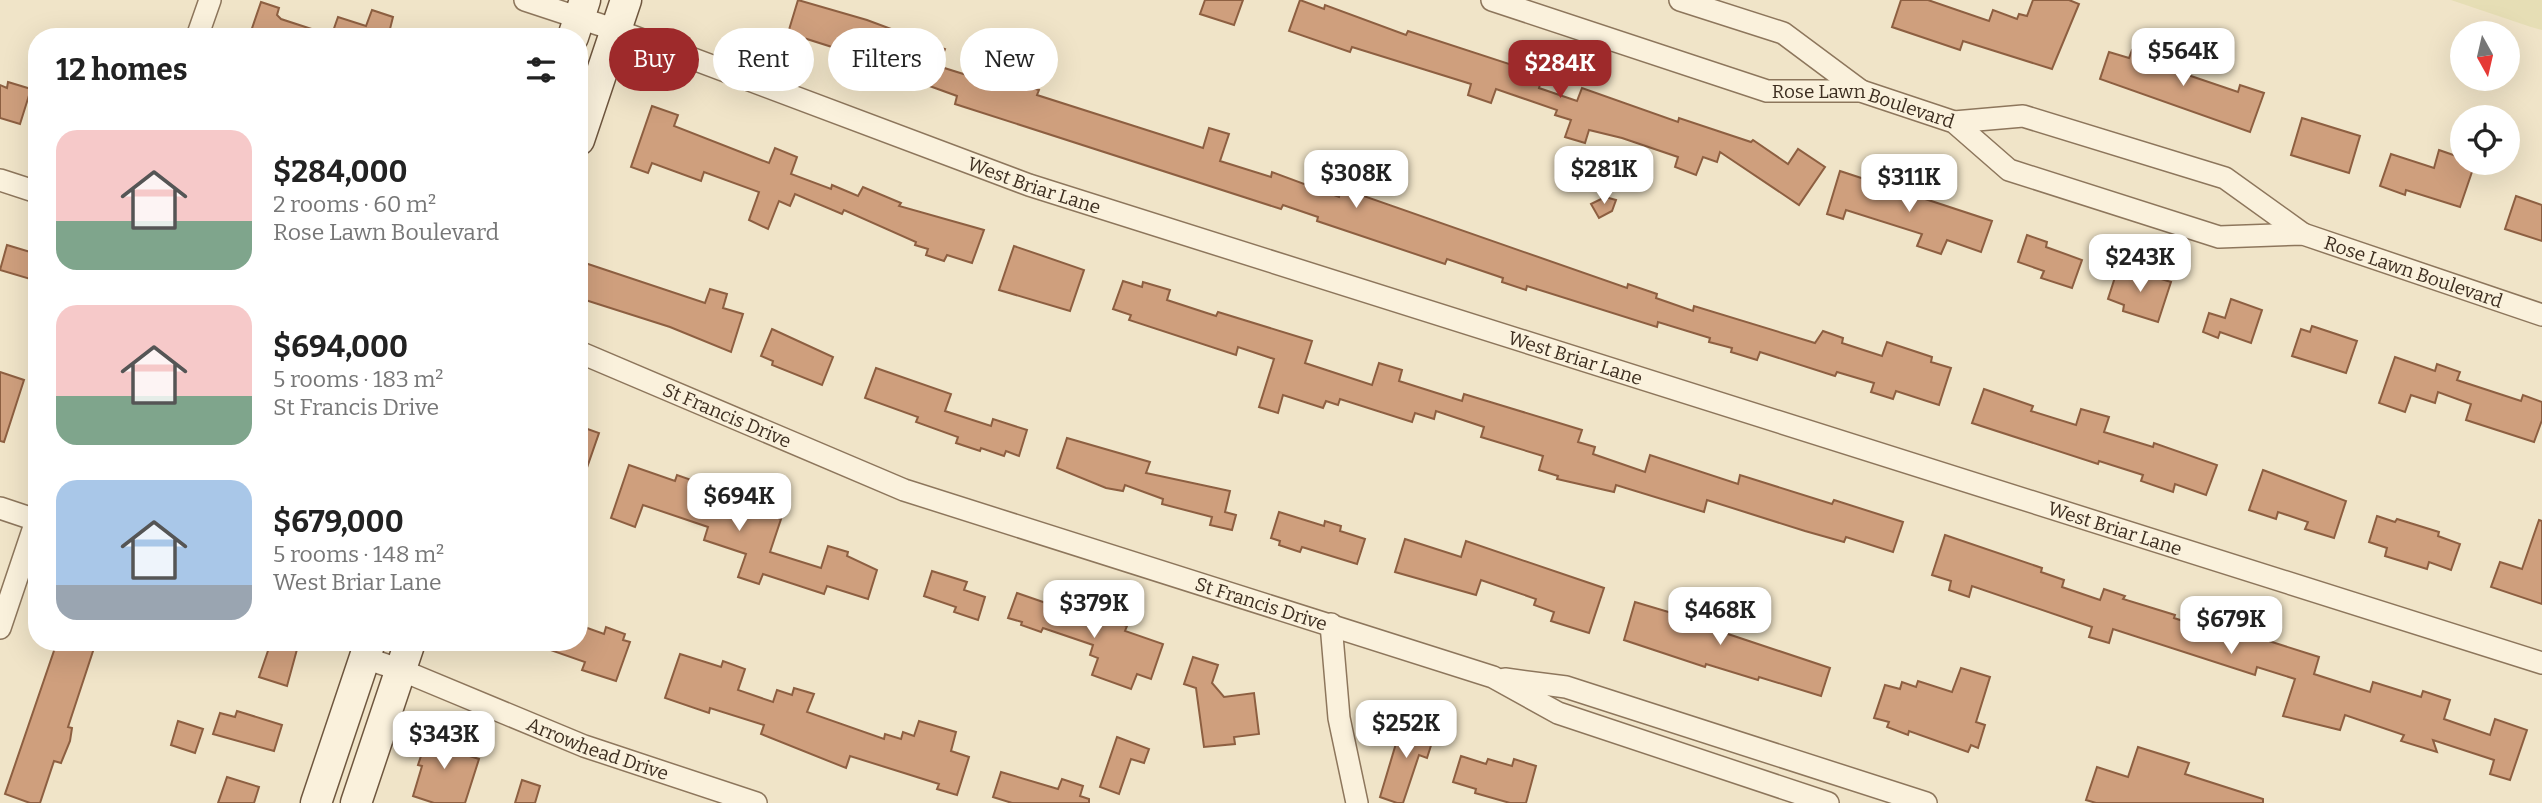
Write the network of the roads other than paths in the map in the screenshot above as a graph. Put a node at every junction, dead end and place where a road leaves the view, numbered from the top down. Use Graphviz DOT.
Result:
graph roads {
  1 [pos="210,0"];
  2 [pos="525,0"];
  3 [pos="626,0"];
  4 [pos="1492,0"];
  5 [pos="1680,0"];
  6 [pos="579,18"];
  7 [pos="200,28"];
  8 [pos="610,28"];
  9 [pos="617,28"];
  10 [pos="609,51"];
  11 [pos="699,61"];
  12 [pos="1861,91"];
  13 [pos="588,113"];
  14 [pos="1954,122"];
  15 [pos="0,180"];
  16 [pos="28,189"];
  17 [pos="2303,234"];
  18 [pos="2542,315"];
  19 [pos="588,356"];
  20 [pos="0,508"];
  21 [pos="28,517"];
  22 [pos="28,543"];
  23 [pos="1331,625"];
  24 [pos="0,628"];
  25 [pos="367,651"];
  26 [pos="373,651"];
  27 [pos="405,656"];
  28 [pos="2542,663"];
  29 [pos="1493,677"];
  30 [pos="316,803"];
  31 [pos="356,803"];
  32 [pos="756,803"];
  33 [pos="1357,803"];
  34 [pos="1828,803"];
  35 [pos="1926,803"];
  1 -- 7 [label="street"];
  2 -- 6 [label="street, West Briar Lane"];
  3 -- 9 [label="main road"];
  4 -- 12 [label="street, Rose Lawn Boulevard"];
  5 -- 12 [label="street"];
  6 -- 8 [label="street, West Briar Lane"];
  10 -- 13 [label="main road"];
  11 -- 28 [label="street, West Briar Lane"];
  12 -- 14 [label="street, Rose Lawn Boulevard"];
  14 -- 17 [label="street"];
  14 -- 17 [label="street, Rose Lawn Boulevard"];
  15 -- 16 [label="street"];
  17 -- 18 [label="street, Rose Lawn Boulevard"];
  19 -- 23 [label="street, St Francis Drive"];
  20 -- 21 [label="street"];
  22 -- 24 [label="street"];
  23 -- 29 [label="street, St Francis Drive"];
  23 -- 33 [label="street"];
  25 -- 30 [label="main road"];
  26 -- 27 [label="street, Arrowhead Drive"];
  27 -- 31 [label="main road"];
  27 -- 32 [label="street, Arrowhead Drive"];
  29 -- 34 [label="street, St Francis Drive"];
  29 -- 35 [label="street"];
}
